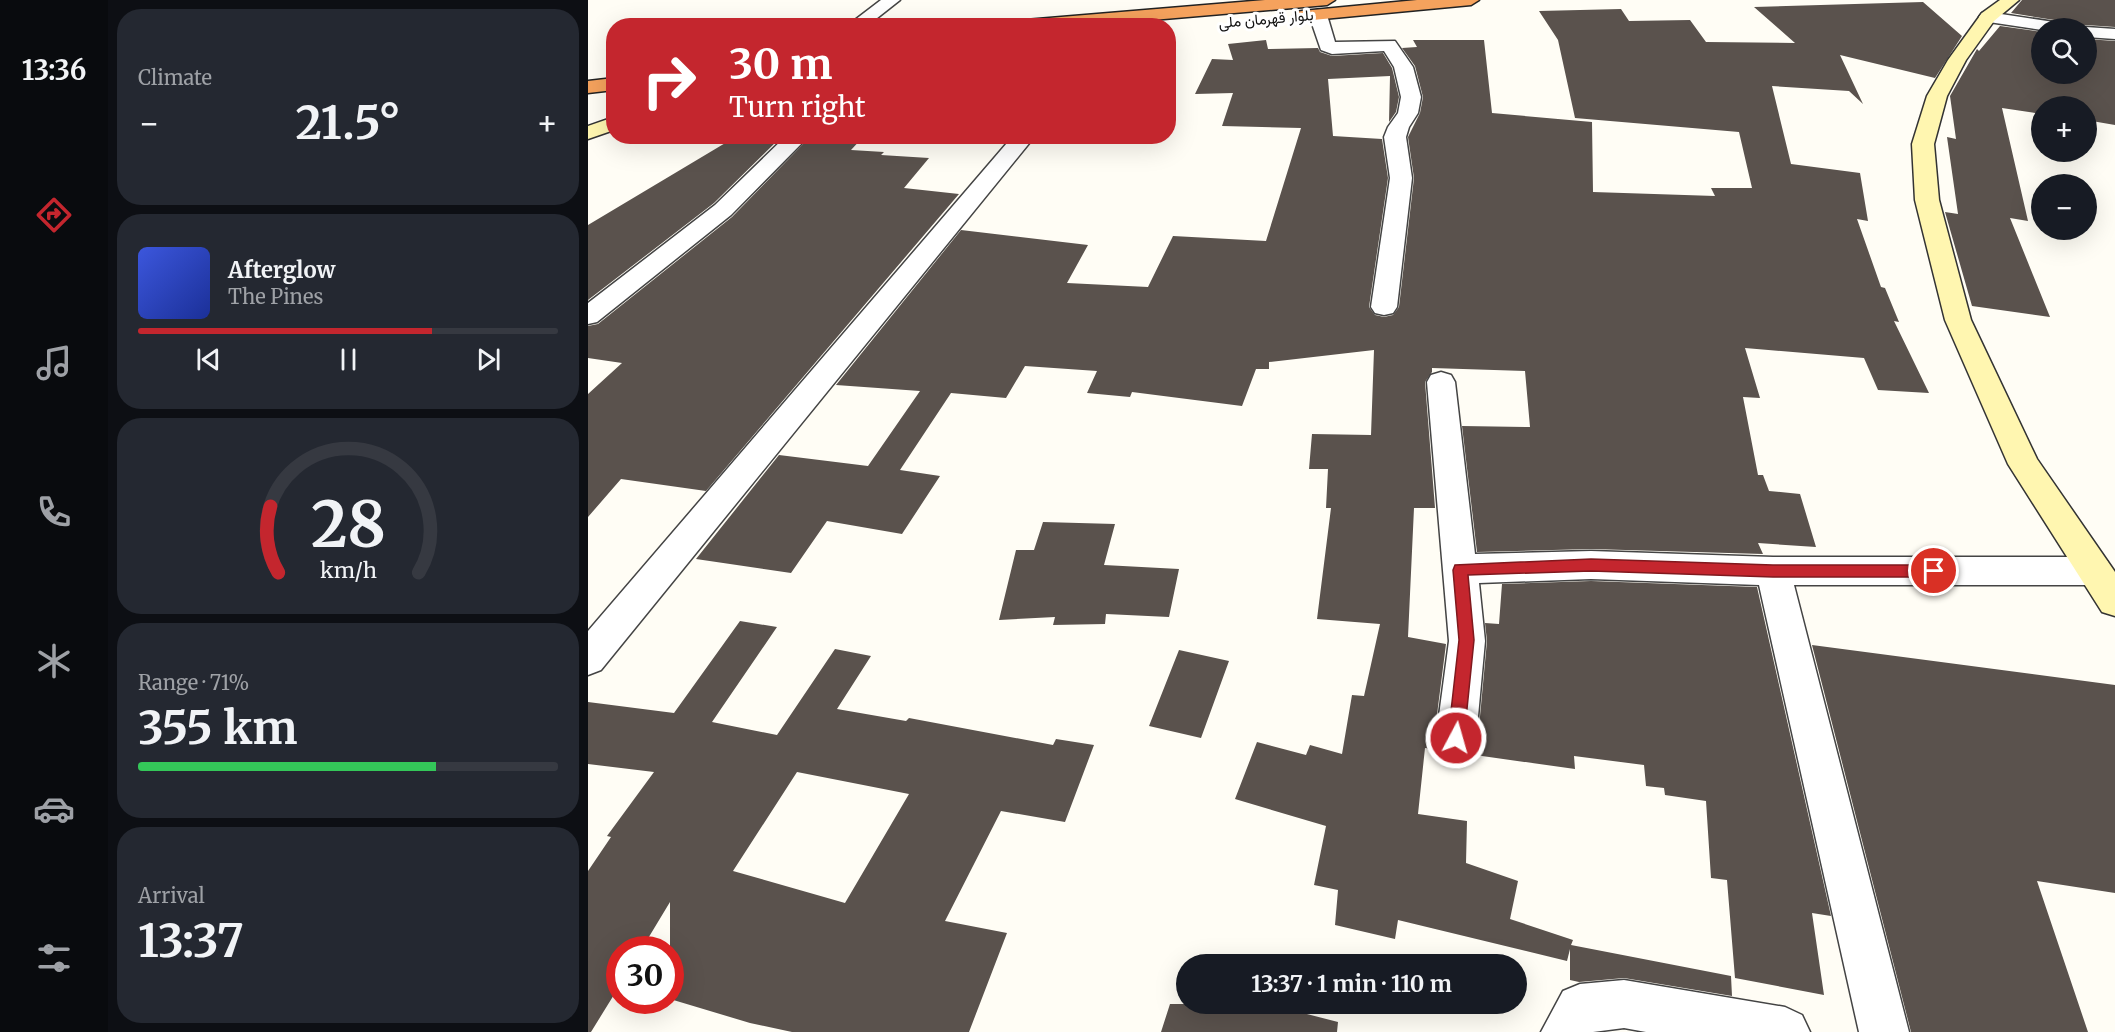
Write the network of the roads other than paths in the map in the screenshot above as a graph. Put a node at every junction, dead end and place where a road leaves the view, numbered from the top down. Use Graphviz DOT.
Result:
graph roads {
  1 [pos="892,0"];
  2 [pos="1471,0"];
  3 [pos="2011,0"];
  4 [pos="1214,5"];
  5 [pos="1322,7"];
  6 [pos="1988,16"];
  7 [pos="866,18"];
  8 [pos="1120,18"];
  9 [pos="2031,23"];
  10 [pos="1176,26"];
  11 [pos="2097,33"];
  12 [pos="2115,34"];
  13 [pos="606,85"];
  14 [pos="588,87"];
  15 [pos="606,126"];
  16 [pos="588,133"];
  17 [pos="791,144"];
  18 [pos="1018,144"];
  19 [pos="1384,307"];
  20 [pos="588,316"];
  21 [pos="1441,382"];
  22 [pos="1460,570"];
  23 [pos="1773,571"];
  24 [pos="2095,571"];
  25 [pos="2115,601"];
  26 [pos="588,658"];
  27 [pos="1456,738"];
  28 [pos="1566,1032"];
  29 [pos="1785,1032"];
  30 [pos="1884,1032"];
  1 -- 7 [label="street"];
  2 -- 5 [label="highway, بلوار قهرمان ملی"];
  3 -- 6 [label="street"];
  4 -- 5 [label="highway, بلوار قهرمان ملی"];
  4 -- 8 [label="highway, بلوار قهرمان ملی"];
  5 -- 10 [label="highway, بلوار قهرمان ملی"];
  5 -- 19 [label="street"];
  6 -- 9 [label="street"];
  6 -- 24 [label="street"];
  11 -- 12 [label="street"];
  13 -- 14 [label="highway"];
  15 -- 16 [label="street"];
  17 -- 20 [label="street"];
  18 -- 26 [label="street"];
  21 -- 22 [label="street"];
  22 -- 23 [label="street"];
  22 -- 27 [label="street"];
  23 -- 24 [label="street"];
  23 -- 30 [label="street"];
  24 -- 25 [label="street"];
  28 -- 29 [label="street"];
}
